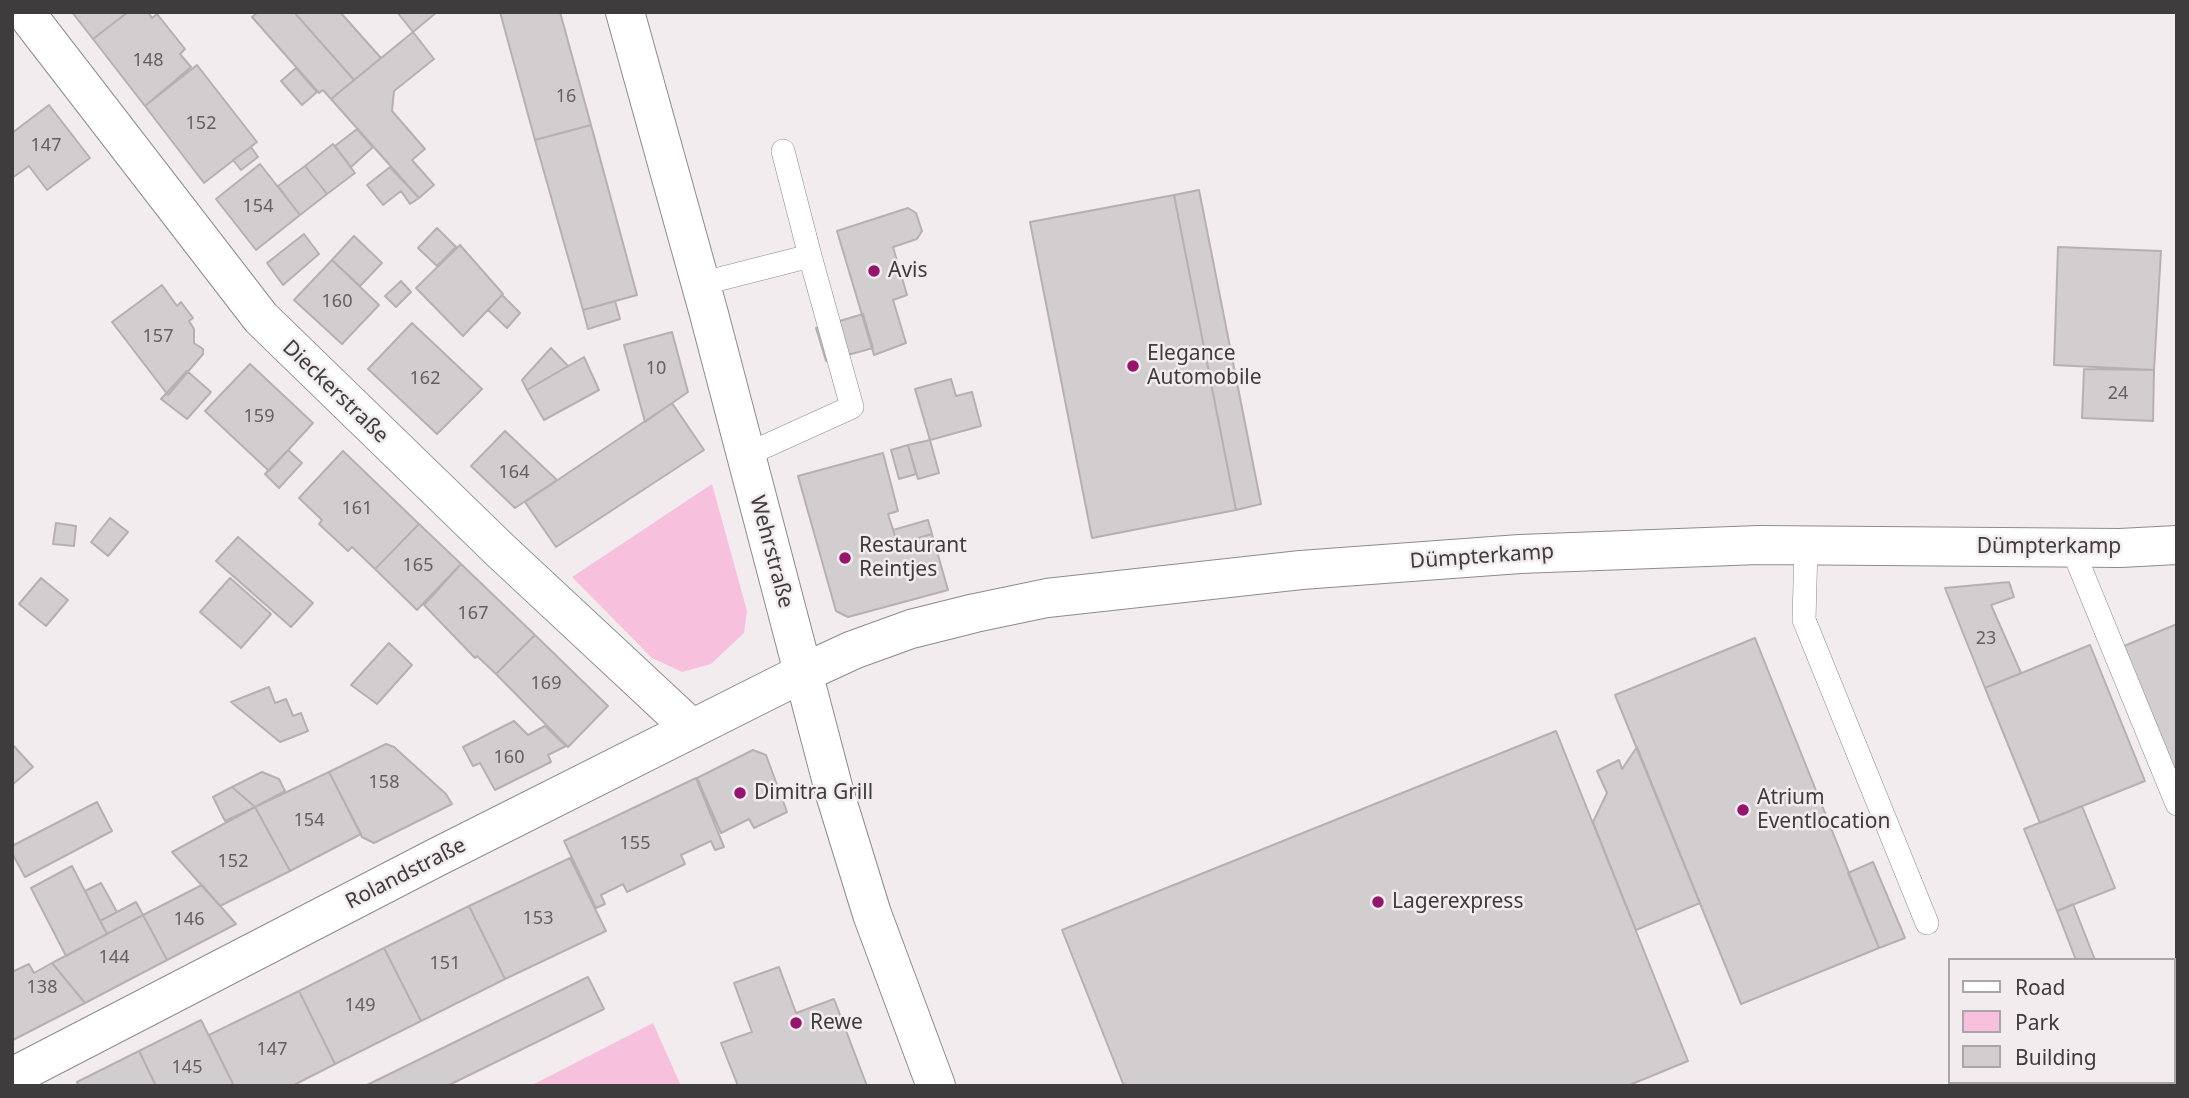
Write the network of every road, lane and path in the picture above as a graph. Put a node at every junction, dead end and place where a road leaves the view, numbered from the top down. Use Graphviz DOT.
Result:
graph roads {
  1 [pos="25,12"];
  2 [pos="625,12"];
  3 [pos="783,151"];
  4 [pos="810,256"];
  5 [pos="700,284"];
  6 [pos="746,455"];
  7 [pos="2177,545"];
  8 [pos="1806,546"];
  9 [pos="2072,548"];
  10 [pos="801,674"];
  11 [pos="692,729"];
  12 [pos="2177,804"];
  13 [pos="1927,923"];
  14 [pos="12,1077"];
  15 [pos="936,1086"];
  1 -- 11 [label="street, Dieckerstraße"];
  2 -- 5 [label="street, Wehrstraße"];
  3 -- 4 [label="lane"];
  4 -- 5 [label="lane"];
  4 -- 6 [label="lane"];
  5 -- 6 [label="street, Wehrstraße"];
  6 -- 10 [label="street, Wehrstraße"];
  7 -- 9 [label="street, Dümpterkamp"];
  8 -- 9 [label="street, Dümpterkamp"];
  8 -- 10 [label="street, Dümpterkamp"];
  8 -- 13 [label="lane"];
  9 -- 12 [label="lane"];
  10 -- 11 [label="street, Rolandstraße"];
  10 -- 15 [label="street, Wehrstraße"];
  11 -- 14 [label="street, Rolandstraße"];
}
